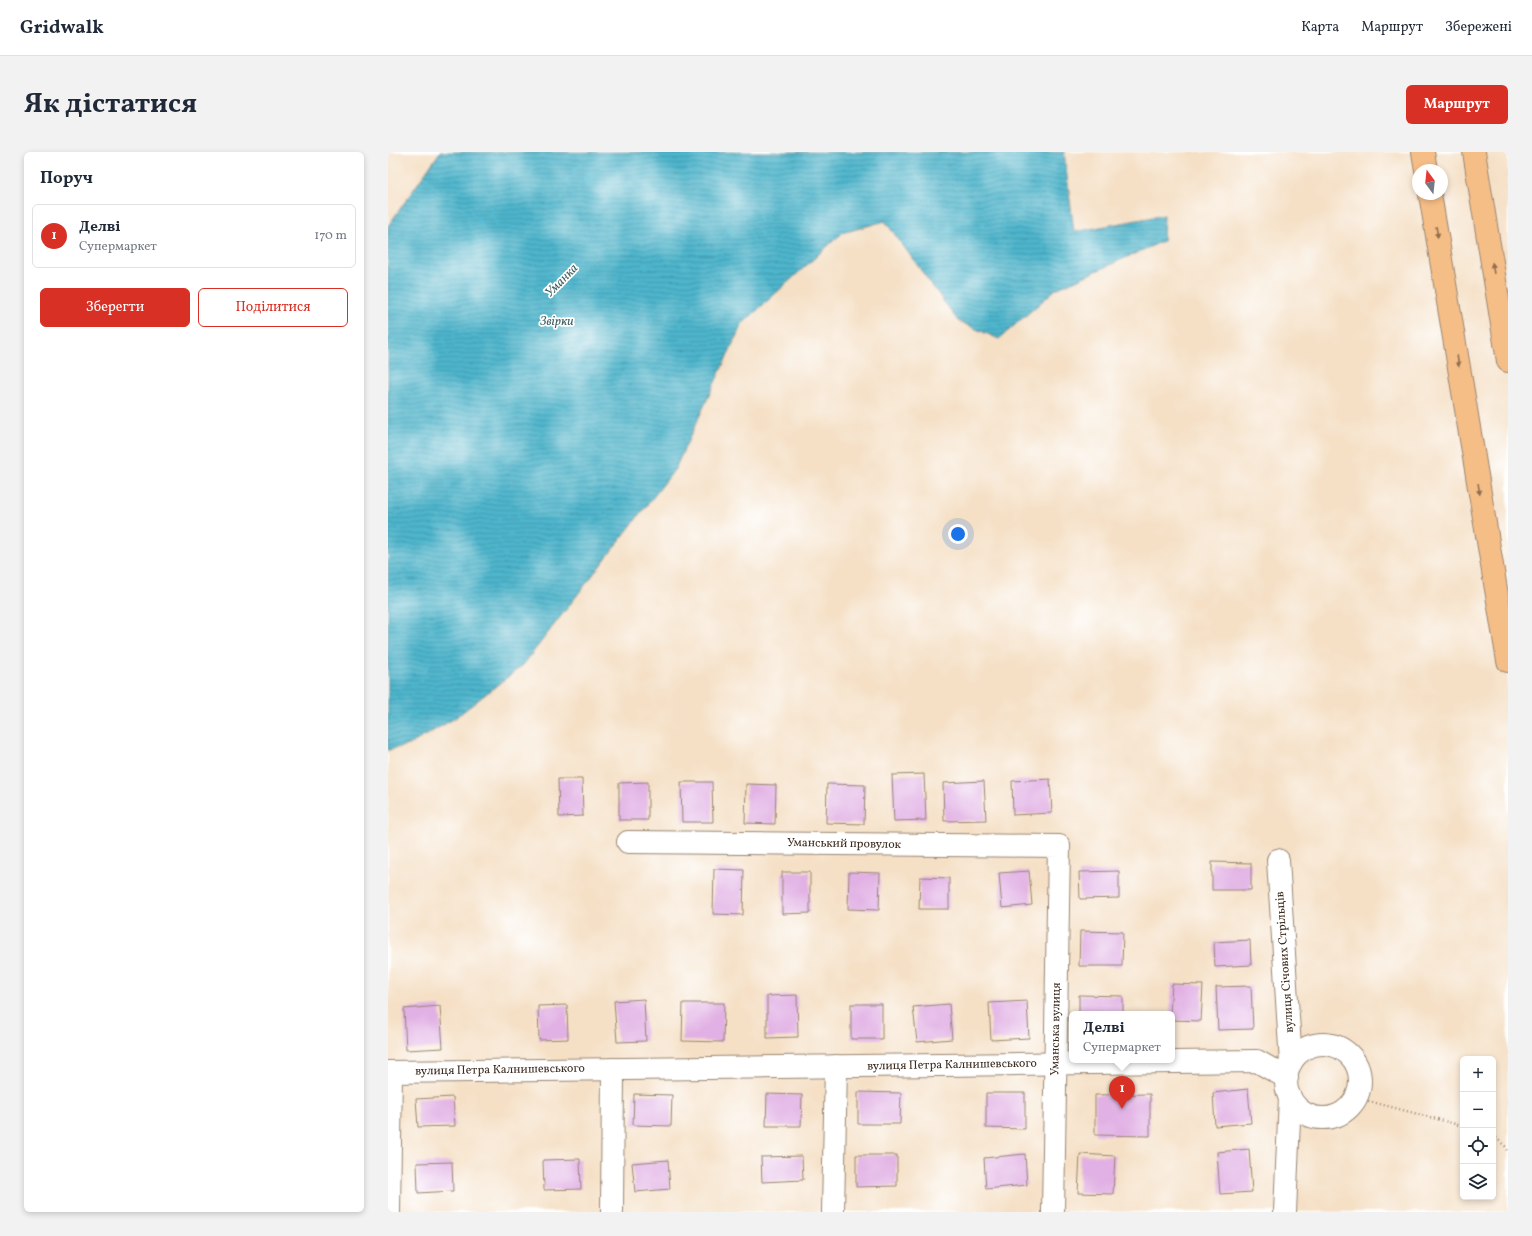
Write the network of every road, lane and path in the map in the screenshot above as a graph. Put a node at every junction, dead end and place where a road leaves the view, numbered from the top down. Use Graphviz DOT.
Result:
graph roads {
  1 [pos="1423,152"];
  2 [pos="1474,152"];
  3 [pos="1425,164"];
  4 [pos="1431,200"];
  5 [pos="1508,361"];
  6 [pos="1508,661"];
  7 [pos="628,842"];
  8 [pos="1059,846"];
  9 [pos="1278,860"];
  10 [pos="1156,1063"];
  11 [pos="1175,1063"];
  12 [pos="1055,1064"];
  13 [pos="836,1066"];
  14 [pos="613,1069"];
  15 [pos="390,1072"];
  16 [pos="1289,1079"];
  17 [pos="1353,1104"];
  18 [pos="1460,1125"];
  19 [pos="1496,1138"];
  20 [pos="1508,1153"];
  21 [pos="389,1212"];
  22 [pos="612,1212"];
  23 [pos="833,1212"];
  24 [pos="1052,1212"];
  25 [pos="1285,1212"];
  1 -- 3 [label="highway"];
  5 -- 2 [label="highway, one-way"];
  4 -- 6 [label="highway, one-way"];
  7 -- 8 [label="street, Уманський провулок"];
  8 -- 12 [label="street, Уманська вулиця"];
  9 -- 16 [label="street, вулиця Січових Стрільців"];
  10 -- 12 [label="street, вулиця Петра Калнишевського"];
  11 -- 16 [label="street, вулиця Петра Калнишевського"];
  12 -- 13 [label="street, вулиця Петра Калнишевського"];
  12 -- 24 [label="street, Уманська вулиця"];
  13 -- 14 [label="street, вулиця Петра Калнишевського"];
  13 -- 23 [label="street"];
  14 -- 15 [label="street, вулиця Петра Калнишевського"];
  14 -- 22 [label="street"];
  15 -- 21 [label="street"];
  16 -- 17 [label="street"];
  16 -- 17 [label="street"];
  16 -- 25 [label="street, вулиця Січових Стрільців"];
  17 -- 18 [label="path"];
  19 -- 20 [label="path"];
}
